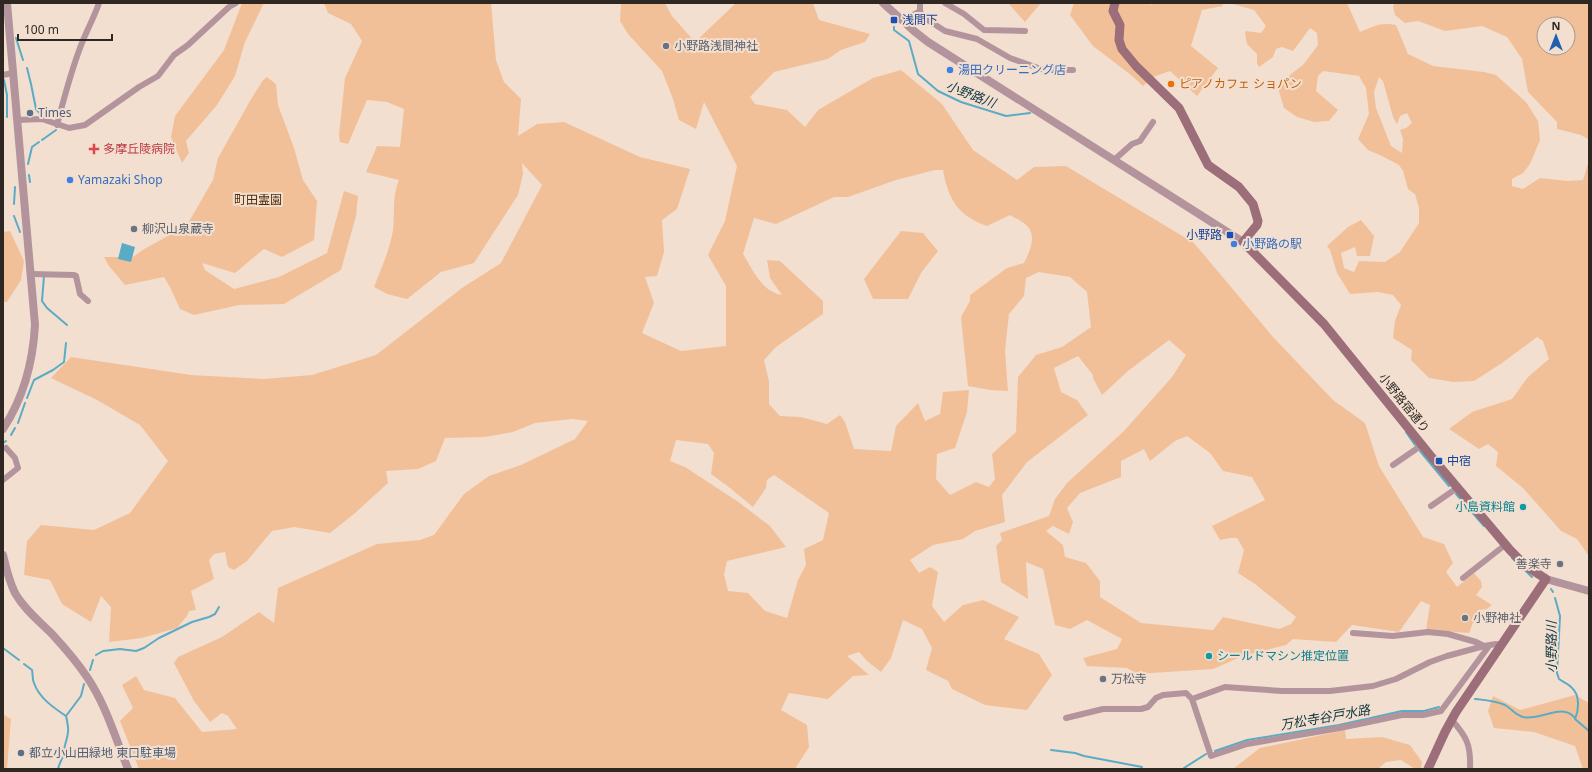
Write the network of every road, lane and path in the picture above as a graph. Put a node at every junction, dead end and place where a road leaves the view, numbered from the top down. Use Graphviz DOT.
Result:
graph roads {
  1 [pos="7,3"];
  2 [pos="98,3"];
  3 [pos="236,3"];
  4 [pos="883,3"];
  5 [pos="920,3"];
  6 [pos="945,3"];
  7 [pos="1115,3"];
  8 [pos="920,11"];
  9 [pos="902,21"];
  10 [pos="1025,31"];
  11 [pos="1073,70"];
  12 [pos="13,73"];
  13 [pos="3,75"];
  14 [pos="17,120"];
  15 [pos="1153,122"];
  16 [pos="57,125"];
  17 [pos="1114,160"];
  18 [pos="1243,242"];
  19 [pos="31,274"];
  20 [pos="88,300"];
  21 [pos="3,429"];
  22 [pos="1422,445"];
  23 [pos="6,448"];
  24 [pos="1393,465"];
  25 [pos="3,480"];
  26 [pos="1457,488"];
  27 [pos="1431,506"];
  28 [pos="1505,544"];
  29 [pos="3,555"];
  30 [pos="1463,578"];
  31 [pos="1546,579"];
  32 [pos="1589,591"];
  33 [pos="1353,633"];
  34 [pos="1500,645"];
  35 [pos="1486,646"];
  36 [pos="1192,699"];
  37 [pos="1066,718"];
  38 [pos="1451,719"];
  39 [pos="128,769"];
  40 [pos="1428,769"];
  41 [pos="1470,769"];
  1 -- 12 [label="street"];
  2 -- 16 [label="street"];
  3 -- 16 [label="street"];
  4 -- 9 [label="street"];
  5 -- 8 [label="street"];
  6 -- 10 [label="street"];
  7 -- 18 [label="main road"];
  8 -- 9 [label="street"];
  8 -- 11 [label="street"];
  9 -- 17 [label="street"];
  12 -- 13 [label="street"];
  12 -- 14 [label="street"];
  14 -- 16 [label="street"];
  14 -- 19 [label="street"];
  15 -- 17 [label="street"];
  17 -- 18 [label="street"];
  18 -- 22 [label="main road, 小野路宿通り"];
  19 -- 20 [label="street"];
  19 -- 21 [label="street"];
  22 -- 24 [label="street"];
  22 -- 26 [label="main road, 小野路宿通り"];
  23 -- 25 [label="street"];
  26 -- 27 [label="street"];
  26 -- 28 [label="main road, 小野路宿通り"];
  28 -- 30 [label="street"];
  28 -- 31 [label="main road, 小野路宿通り"];
  29 -- 39 [label="street"];
  31 -- 32 [label="street"];
  31 -- 34 [label="main road"];
  33 -- 35 [label="street"];
  34 -- 35 [label="street"];
  34 -- 38 [label="main road"];
  35 -- 36 [label="street"];
  35 -- 36 [label="street"];
  36 -- 37 [label="street"];
  38 -- 40 [label="main road"];
  38 -- 41 [label="street"];
}
